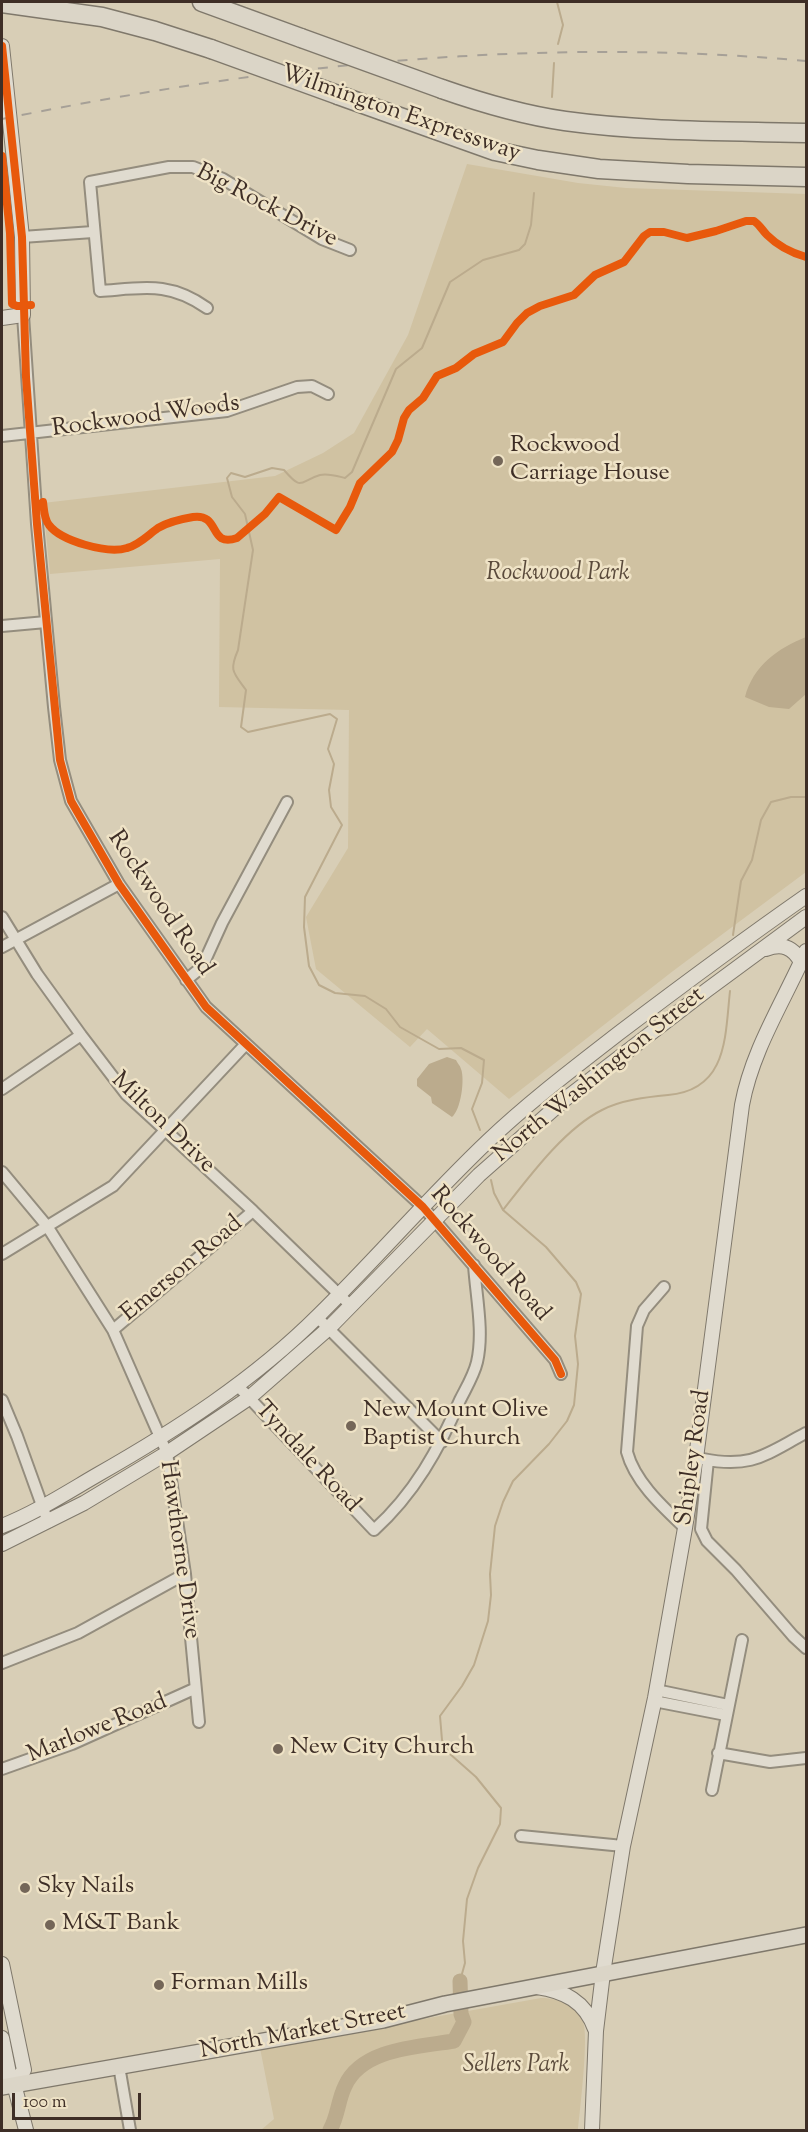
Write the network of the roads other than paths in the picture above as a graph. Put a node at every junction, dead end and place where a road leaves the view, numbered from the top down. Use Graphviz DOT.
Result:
graph roads {
  1 [pos="202,2"];
  2 [pos="2,3"];
  3 [pos="2,46"];
  4 [pos="807,134"];
  5 [pos="807,177"];
  6 [pos="93,232"];
  7 [pos="22,237"];
  8 [pos="350,250"];
  9 [pos="207,308"];
  10 [pos="23,315"];
  11 [pos="2,318"];
  12 [pos="328,394"];
  13 [pos="30,433"];
  14 [pos="2,436"];
  15 [pos="46,622"];
  16 [pos="2,626"];
  17 [pos="287,802"];
  18 [pos="119,884"];
  19 [pos="807,896"];
  20 [pos="2,917"];
  21 [pos="807,917"];
  22 [pos="16,939"];
  23 [pos="2,947"];
  24 [pos="804,956"];
  25 [pos="752,957"];
  26 [pos="186,980"];
  27 [pos="81,1035"];
  28 [pos="245,1045"];
  29 [pos="2,1089"];
  30 [pos="166,1132"];
  31 [pos="2,1172"];
  32 [pos="423,1207"];
  33 [pos="253,1210"];
  34 [pos="434,1220"];
  35 [pos="47,1226"];
  36 [pos="2,1254"];
  37 [pos="474,1265"];
  38 [pos="664,1287"];
  39 [pos="339,1294"];
  40 [pos="351,1306"];
  41 [pos="317,1317"];
  42 [pos="329,1328"];
  43 [pos="113,1330"];
  44 [pos="561,1374"];
  45 [pos="238,1386"];
  46 [pos="249,1398"];
  47 [pos="2,1400"];
  48 [pos="807,1433"];
  49 [pos="159,1438"];
  50 [pos="442,1442"];
  51 [pos="167,1453"];
  52 [pos="702,1459"];
  53 [pos="42,1507"];
  54 [pos="48,1522"];
  55 [pos="2,1526"];
  56 [pos="685,1528"];
  57 [pos="2,1544"];
  58 [pos="186,1574"];
  59 [pos="742,1640"];
  60 [pos="807,1648"];
  61 [pos="2,1663"];
  62 [pos="195,1689"];
  63 [pos="655,1695"];
  64 [pos="727,1710"];
  65 [pos="199,1722"];
  66 [pos="718,1753"];
  67 [pos="807,1758"];
  68 [pos="2,1768"];
  69 [pos="712,1790"];
  70 [pos="521,1836"];
  71 [pos="623,1846"];
  72 [pos="807,1935"];
  73 [pos="2,1972"];
  74 [pos="603,1973"];
  75 [pos="537,1987"];
  76 [pos="596,2031"];
  77 [pos="2,2038"];
  78 [pos="119,2066"];
  79 [pos="8,2086"];
  80 [pos="26,2130"];
  81 [pos="130,2130"];
  82 [pos="591,2130"];
  1 -- 4 [label="highway, Wilmington Expressway, bridge"];
  2 -- 5 [label="highway, Wilmington Expressway, bridge"];
  3 -- 7 [label="main road"];
  6 -- 7 [label="street"];
  6 -- 8 [label="street, Big Rock Drive"];
  6 -- 9 [label="street"];
  7 -- 10 [label="main road"];
  10 -- 11 [label="main road"];
  10 -- 13 [label="street, Rockwood Road"];
  12 -- 13 [label="street, Rockwood Woods"];
  13 -- 14 [label="street, Rockwood Woods"];
  13 -- 15 [label="street, Rockwood Road"];
  15 -- 16 [label="street"];
  15 -- 18 [label="street, Rockwood Road"];
  17 -- 26 [label="street"];
  18 -- 22 [label="street"];
  18 -- 26 [label="street, Rockwood Road"];
  19 -- 32 [label="main road"];
  20 -- 22 [label="street, Milton Drive"];
  21 -- 25 [label="main road, North Washington Street"];
  22 -- 23 [label="street"];
  22 -- 27 [label="street, Milton Drive"];
  24 -- 25 [label="main road"];
  24 -- 52 [label="main road, Shipley Road"];
  25 -- 34 [label="main road, North Washington Street"];
  26 -- 28 [label="street, Rockwood Road"];
  27 -- 29 [label="street"];
  27 -- 30 [label="street, Milton Drive"];
  28 -- 30 [label="street"];
  28 -- 32 [label="street, Rockwood Road"];
  30 -- 33 [label="street, Milton Drive"];
  30 -- 35 [label="street"];
  31 -- 35 [label="street, Hawthorne Drive"];
  32 -- 34 [label="street, Rockwood Road"];
  32 -- 39 [label="main road"];
  33 -- 39 [label="street, Milton Drive"];
  33 -- 43 [label="street, Emerson Road"];
  34 -- 37 [label="street, Rockwood Road"];
  34 -- 40 [label="main road, North Washington Street"];
  35 -- 36 [label="street"];
  35 -- 43 [label="street, Hawthorne Drive"];
  37 -- 44 [label="street, Rockwood Road"];
  37 -- 50 [label="street"];
  38 -- 56 [label="street"];
  39 -- 40 [label="street, Milton Drive"];
  39 -- 41 [label="main road"];
  40 -- 42 [label="main road, North Washington Street"];
  41 -- 42 [label="street"];
  41 -- 45 [label="main road"];
  42 -- 46 [label="main road, North Washington Street"];
  42 -- 50 [label="street"];
  43 -- 49 [label="street, Hawthorne Drive"];
  45 -- 46 [label="street, Tyndale Road"];
  45 -- 49 [label="main road"];
  46 -- 50 [label="street, Tyndale Road"];
  46 -- 51 [label="main road, North Washington Street"];
  47 -- 53 [label="street"];
  48 -- 52 [label="street"];
  49 -- 51 [label="street, Hawthorne Drive"];
  49 -- 53 [label="main road"];
  51 -- 54 [label="main road, North Washington Street"];
  51 -- 58 [label="street, Hawthorne Drive"];
  52 -- 56 [label="main road, Shipley Road"];
  52 -- 60 [label="street"];
  53 -- 54 [label="street"];
  53 -- 55 [label="main road"];
  54 -- 57 [label="main road, North Washington Street"];
  56 -- 63 [label="main road, Shipley Road"];
  58 -- 61 [label="street"];
  58 -- 62 [label="street, Hawthorne Drive"];
  59 -- 64 [label="street"];
  62 -- 65 [label="street, Hawthorne Drive"];
  62 -- 68 [label="street, Marlowe Road"];
  63 -- 64 [label="street"];
  63 -- 71 [label="main road, Shipley Road"];
  64 -- 66 [label="street"];
  66 -- 67 [label="street"];
  66 -- 69 [label="street"];
  70 -- 71 [label="street"];
  71 -- 74 [label="main road, Shipley Road"];
  72 -- 74 [label="main road, North Market Street"];
  73 -- 79 [label="main road"];
  74 -- 75 [label="main road, North Market Street"];
  74 -- 76 [label="main road, Shipley Road"];
  75 -- 76 [label="main road"];
  75 -- 78 [label="main road, North Market Street"];
  76 -- 82 [label="main road, Shipley Road"];
  77 -- 79 [label="main road"];
  78 -- 79 [label="main road, North Market Street"];
  78 -- 81 [label="street"];
  79 -- 80 [label="main road"];
}
